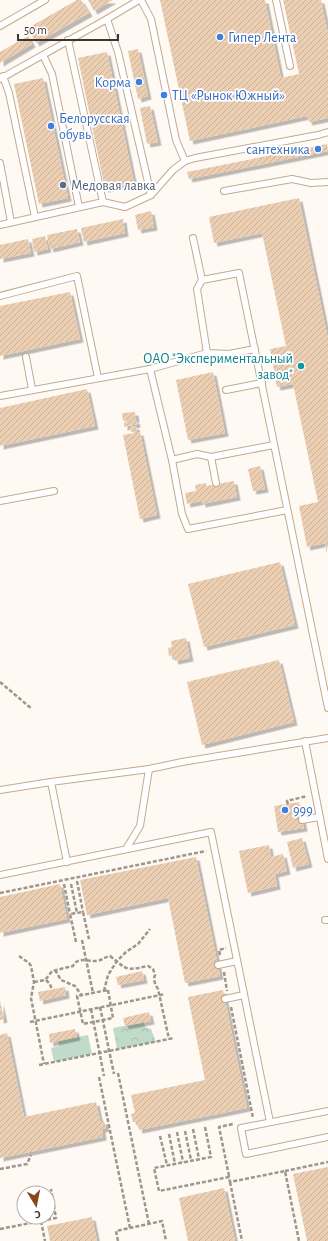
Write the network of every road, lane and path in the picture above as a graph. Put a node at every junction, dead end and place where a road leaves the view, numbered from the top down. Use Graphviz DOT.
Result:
graph roads {
  1 [pos="45,0"];
  2 [pos="140,0"];
  3 [pos="276,0"];
  4 [pos="107,19"];
  5 [pos="0,26"];
  6 [pos="68,40"];
  7 [pos="43,55"];
  8 [pos="290,66"];
  9 [pos="2,78"];
  10 [pos="328,132"];
  11 [pos="318,135"];
  12 [pos="328,135"];
  13 [pos="185,161"];
  14 [pos="0,162"];
  15 [pos="328,182"];
  16 [pos="224,191"];
  17 [pos="151,195"];
  18 [pos="103,202"];
  19 [pos="79,207"];
  20 [pos="35,218"];
  21 [pos="11,222"];
  22 [pos="0,225"];
  23 [pos="193,238"];
  24 [pos="202,280"];
  25 [pos="0,296"];
  26 [pos="255,348"];
  27 [pos="207,353"];
  28 [pos="26,357"];
  29 [pos="150,369"];
  30 [pos="98,378"];
  31 [pos="262,383"];
  32 [pos="32,389"];
  33 [pos="226,390"];
  34 [pos="0,396"];
  35 [pos="274,445"];
  36 [pos="211,457"];
  37 [pos="172,460"];
  38 [pos="216,483"];
  39 [pos="54,491"];
  40 [pos="0,501"];
  41 [pos="287,510"];
  42 [pos="0,682"];
  43 [pos="328,708"];
  44 [pos="32,709"];
  45 [pos="328,738"];
  46 [pos="305,741"];
  47 [pos="149,769"];
  48 [pos="51,782"];
  49 [pos="0,790"];
  50 [pos="315,795"];
  51 [pos="288,804"];
  52 [pos="319,817"];
  53 [pos="302,820"];
  54 [pos="208,845"];
  55 [pos="126,849"];
  56 [pos="328,859"];
  57 [pos="67,862"];
  58 [pos="0,875"];
  59 [pos="77,881"];
  60 [pos="64,884"];
  61 [pos="71,884"];
  62 [pos="0,893"];
  63 [pos="84,912"];
  64 [pos="77,913"];
  65 [pos="70,914"];
  66 [pos="150,929"];
  67 [pos="89,939"];
  68 [pos="82,940"];
  69 [pos="76,942"];
  70 [pos="19,956"];
  71 [pos="86,960"];
  72 [pos="117,961"];
  73 [pos="234,961"];
  74 [pos="220,964"];
  75 [pos="55,970"];
  76 [pos="131,970"];
  77 [pos="132,973"];
  78 [pos="46,980"];
  79 [pos="34,982"];
  80 [pos="52,990"];
  81 [pos="104,991"];
  82 [pos="93,993"];
  83 [pos="165,994"];
  84 [pos="160,995"];
  85 [pos="244,995"];
  86 [pos="82,996"];
  87 [pos="227,999"];
  88 [pos="111,1005"];
  89 [pos="100,1007"];
  90 [pos="91,1009"];
  91 [pos="80,1011"];
  92 [pos="35,1020"];
  93 [pos="103,1020"];
  94 [pos="30,1022"];
  95 [pos="94,1022"];
  96 [pos="174,1038"];
  97 [pos="169,1039"];
  98 [pos="109,1051"];
  99 [pos="100,1053"];
  100 [pos="44,1064"];
  101 [pos="39,1065"];
  102 [pos="118,1073"];
  103 [pos="114,1074"];
  104 [pos="104,1076"];
  105 [pos="99,1077"];
  106 [pos="328,1111"];
  107 [pos="247,1122"];
  108 [pos="270,1122"];
  109 [pos="240,1123"];
  110 [pos="205,1127"];
  111 [pos="193,1130"];
  112 [pos="185,1131"];
  113 [pos="177,1132"];
  114 [pos="169,1134"];
  115 [pos="160,1136"];
  116 [pos="328,1137"];
  117 [pos="31,1155"];
  118 [pos="199,1159"];
  119 [pos="191,1160"];
  120 [pos="183,1162"];
  121 [pos="328,1162"];
  122 [pos="175,1164"];
  123 [pos="167,1166"];
  124 [pos="0,1169"];
  125 [pos="285,1171"];
  126 [pos="229,1177"];
  127 [pos="230,1182"];
  128 [pos="149,1224"];
  129 [pos="20,1225"];
  130 [pos="42,1225"];
  131 [pos="130,1228"];
  132 [pos="0,1229"];
  133 [pos="45,1241"];
  134 [pos="118,1241"];
  135 [pos="166,1241"];
  136 [pos="242,1241"];
  137 [pos="299,1241"];
  1 -- 5 [label="lane"];
  2 -- 4 [label="lane"];
  2 -- 13 [label="lane"];
  3 -- 8 [label="lane"];
  4 -- 6 [label="lane"];
  4 -- 17 [label="lane"];
  6 -- 7 [label="lane"];
  6 -- 18 [label="lane"];
  7 -- 9 [label="lane"];
  7 -- 19 [label="lane"];
  9 -- 20 [label="lane"];
  10 -- 11 [label="lane"];
  11 -- 12 [label="lane"];
  11 -- 13 [label="lane"];
  13 -- 17 [label="lane"];
  14 -- 21 [label="lane"];
  15 -- 16 [label="lane"];
  17 -- 18 [label="lane"];
  18 -- 19 [label="lane"];
  19 -- 20 [label="lane"];
  20 -- 21 [label="lane"];
  21 -- 22 [label="lane"];
  23 -- 24 [label="lane"];
  24 -- 26 [label="lane"];
  24 -- 27 [label="lane"];
  25 -- 30 [label="lane"];
  26 -- 27 [label="lane"];
  26 -- 31 [label="lane"];
  27 -- 29 [label="lane"];
  28 -- 32 [label="lane"];
  29 -- 30 [label="lane"];
  29 -- 37 [label="lane"];
  30 -- 32 [label="lane"];
  31 -- 33 [label="lane"];
  31 -- 35 [label="lane"];
  32 -- 34 [label="lane"];
  35 -- 36 [label="lane"];
  35 -- 41 [label="lane"];
  36 -- 37 [label="lane"];
  36 -- 38 [label="lane"];
  37 -- 41 [label="lane"];
  39 -- 40 [label="lane"];
  41 -- 43 [label="lane"];
  42 -- 44 [label="path"];
  45 -- 46 [label="lane"];
  46 -- 47 [label="lane"];
  46 -- 50 [label="lane"];
  47 -- 48 [label="lane"];
  47 -- 55 [label="lane"];
  48 -- 49 [label="lane"];
  48 -- 57 [label="lane"];
  50 -- 51 [label="path"];
  50 -- 52 [label="lane"];
  52 -- 53 [label="lane"];
  52 -- 56 [label="lane"];
  54 -- 62 [label="path"];
  55 -- 57 [label="lane"];
  55 -- 73 [label="lane"];
  57 -- 58 [label="lane"];
  59 -- 63 [label="path"];
  60 -- 65 [label="path"];
  61 -- 64 [label="path"];
  63 -- 64 [label="path"];
  63 -- 67 [label="path"];
  64 -- 65 [label="path"];
  65 -- 69 [label="path"];
  66 -- 72 [label="path"];
  68 -- 71 [label="path"];
  70 -- 79 [label="path"];
  71 -- 72 [label="path"];
  71 -- 75 [label="path"];
  71 -- 82 [label="path"];
  72 -- 76 [label="path"];
  72 -- 81 [label="path"];
  73 -- 74 [label="lane"];
  73 -- 74 [label="path"];
  73 -- 85 [label="lane"];
  74 -- 87 [label="path"];
  75 -- 78 [label="path"];
  75 -- 86 [label="path"];
  76 -- 77 [label="path"];
  76 -- 84 [label="path"];
  78 -- 79 [label="path"];
  78 -- 80 [label="path"];
  79 -- 92 [label="path"];
  81 -- 82 [label="path"];
  81 -- 88 [label="path"];
  82 -- 86 [label="path"];
  83 -- 84 [label="path"];
  84 -- 88 [label="path"];
  84 -- 97 [label="path"];
  85 -- 87 [label="lane"];
  85 -- 108 [label="lane"];
  86 -- 91 [label="path"];
  87 -- 107 [label="path"];
  88 -- 89 [label="path"];
  88 -- 93 [label="path"];
  89 -- 90 [label="path"];
  89 -- 93 [label="path"];
  90 -- 91 [label="path"];
  90 -- 95 [label="path"];
  91 -- 92 [label="path"];
  91 -- 95 [label="path"];
  92 -- 94 [label="path"];
  92 -- 100 [label="path"];
  93 -- 95 [label="path"];
  93 -- 98 [label="path"];
  95 -- 99 [label="path"];
  96 -- 97 [label="path"];
  97 -- 98 [label="path"];
  98 -- 99 [label="path"];
  98 -- 103 [label="path"];
  99 -- 100 [label="path"];
  99 -- 104 [label="path"];
  100 -- 101 [label="path"];
  102 -- 128 [label="path"];
  105 -- 131 [label="path"];
  106 -- 108 [label="lane"];
  108 -- 116 [label="lane"];
  109 -- 126 [label="path"];
  110 -- 118 [label="path"];
  111 -- 118 [label="path"];
  112 -- 119 [label="path"];
  113 -- 120 [label="path"];
  114 -- 122 [label="path"];
  115 -- 123 [label="path"];
  117 -- 124 [label="path"];
  118 -- 119 [label="path"];
  119 -- 120 [label="path"];
  120 -- 122 [label="path"];
  121 -- 125 [label="path"];
  122 -- 123 [label="path"];
  123 -- 126 [label="path"];
  125 -- 127 [label="path"];
  125 -- 137 [label="path"];
  126 -- 127 [label="path"];
  127 -- 136 [label="path"];
  128 -- 131 [label="path"];
  128 -- 135 [label="path"];
  129 -- 132 [label="path"];
  130 -- 133 [label="path"];
  131 -- 134 [label="path"];
}
